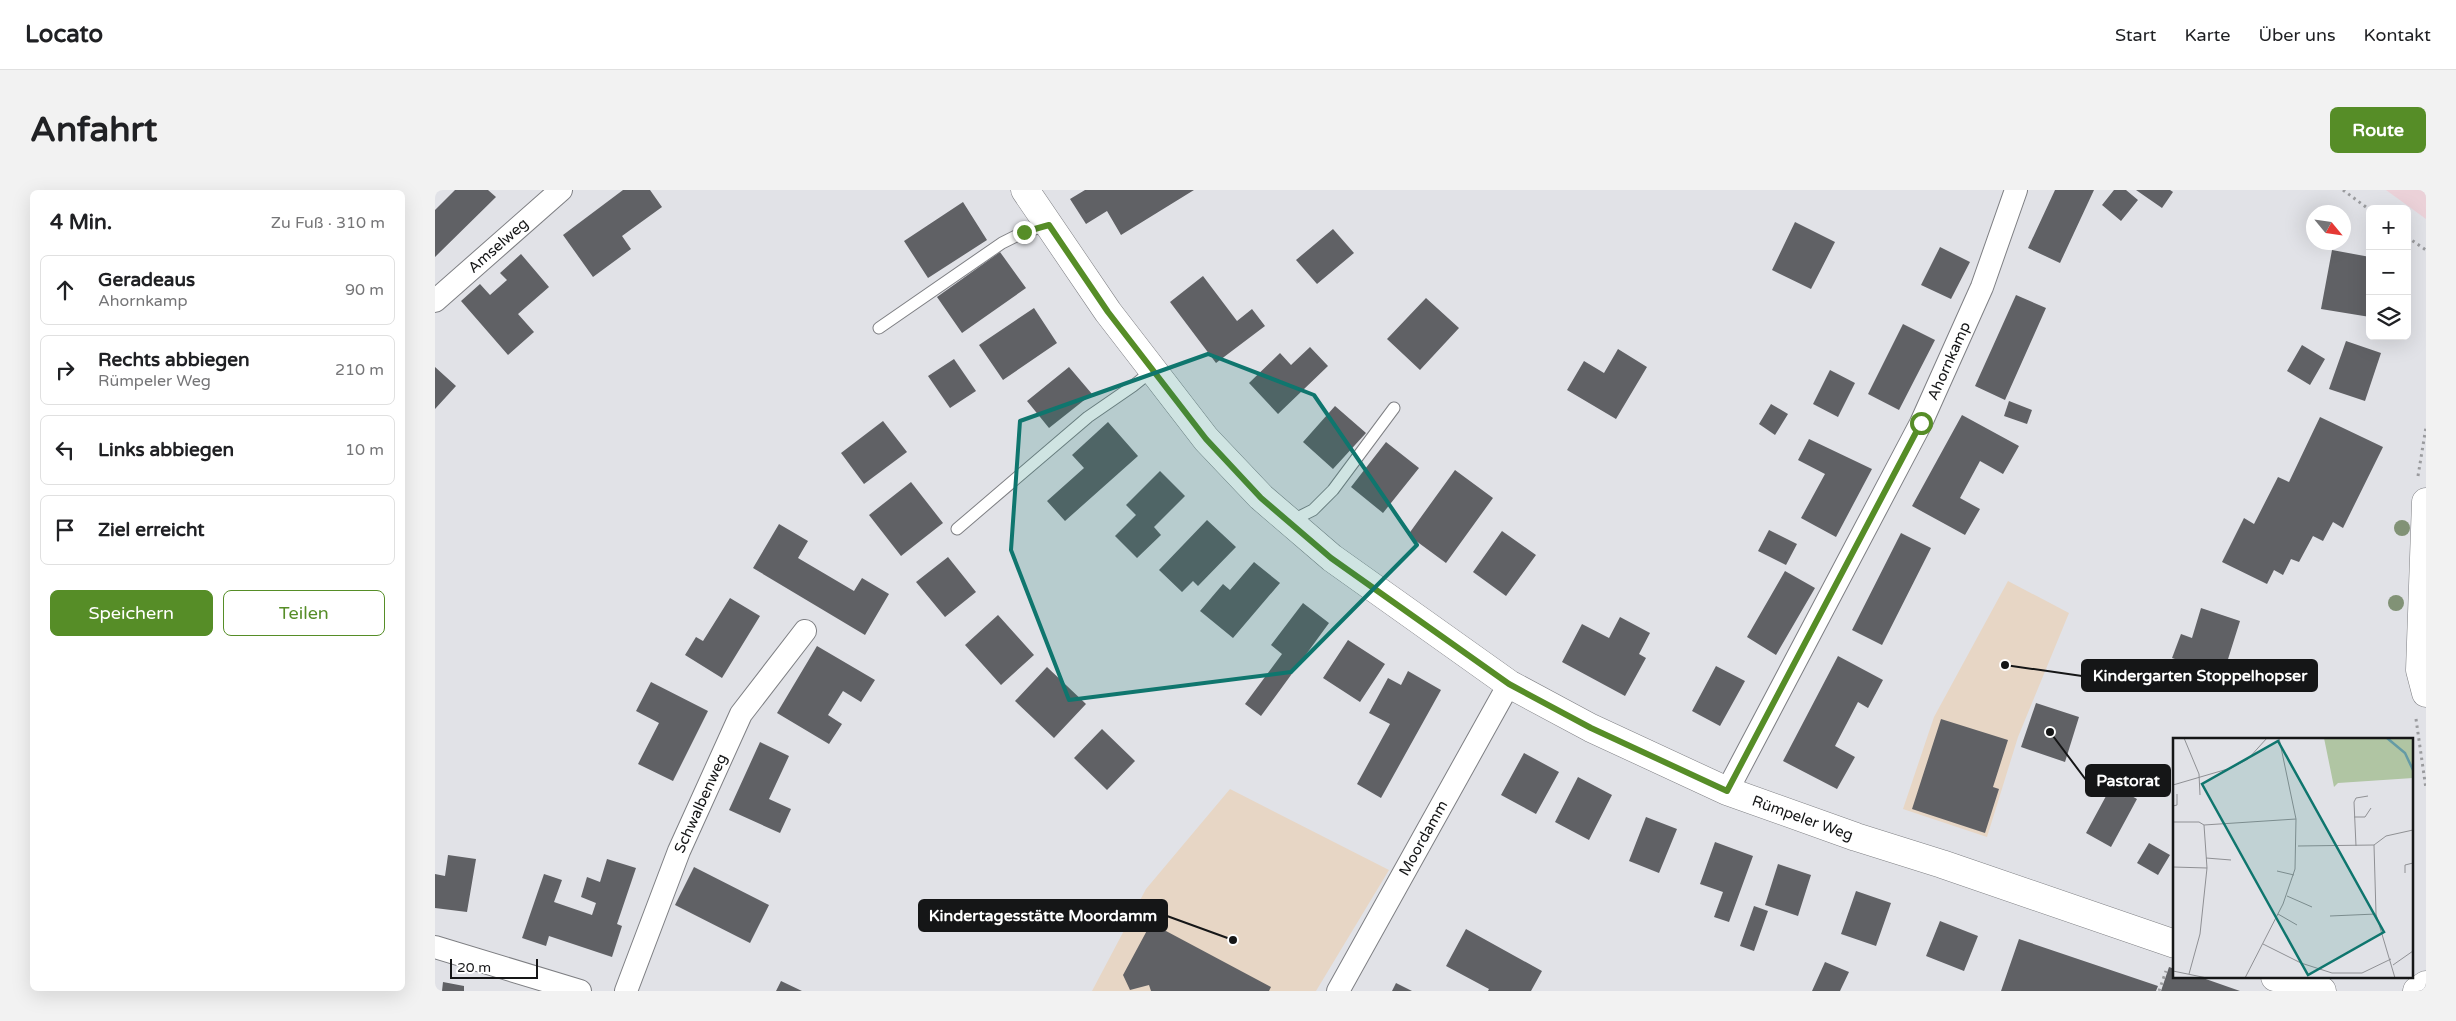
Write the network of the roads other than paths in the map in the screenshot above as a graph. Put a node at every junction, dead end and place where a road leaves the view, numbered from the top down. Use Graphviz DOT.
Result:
graph roads {
  1 [pos="561,190"];
  2 [pos="1025,190"];
  3 [pos="2017,190"];
  4 [pos="1049,225"];
  5 [pos="435,301"];
  6 [pos="879,328"];
  7 [pos="1153,370"];
  8 [pos="1394,408"];
  9 [pos="2426,502"];
  10 [pos="1289,522"];
  11 [pos="957,530"];
  12 [pos="805,631"];
  13 [pos="1509,684"];
  14 [pos="2426,693"];
  15 [pos="1727,791"];
  16 [pos="2173,943"];
  17 [pos="435,947"];
  18 [pos="2278,978"];
  19 [pos="2426,985"];
  20 [pos="580,991"];
  21 [pos="626,991"];
  22 [pos="1338,991"];
  23 [pos="2322,991"];
  24 [pos="2417,991"];
  1 -- 5 [label="street, Amselweg"];
  2 -- 4 [label="street, Rümpeler Weg"];
  3 -- 15 [label="street, Ahornkamp"];
  4 -- 6 [label="lane"];
  4 -- 7 [label="street, Rümpeler Weg"];
  7 -- 10 [label="street, Rümpeler Weg"];
  7 -- 11 [label="lane"];
  8 -- 10 [label="lane"];
  9 -- 14 [label="street"];
  10 -- 13 [label="street, Rümpeler Weg"];
  12 -- 21 [label="street, Schwalbenweg"];
  13 -- 15 [label="street, Rümpeler Weg"];
  13 -- 22 [label="street, Moordamm"];
  15 -- 16 [label="street, Rümpeler Weg"];
  17 -- 20 [label="street"];
  18 -- 23 [label="street"];
  19 -- 24 [label="street"];
}
